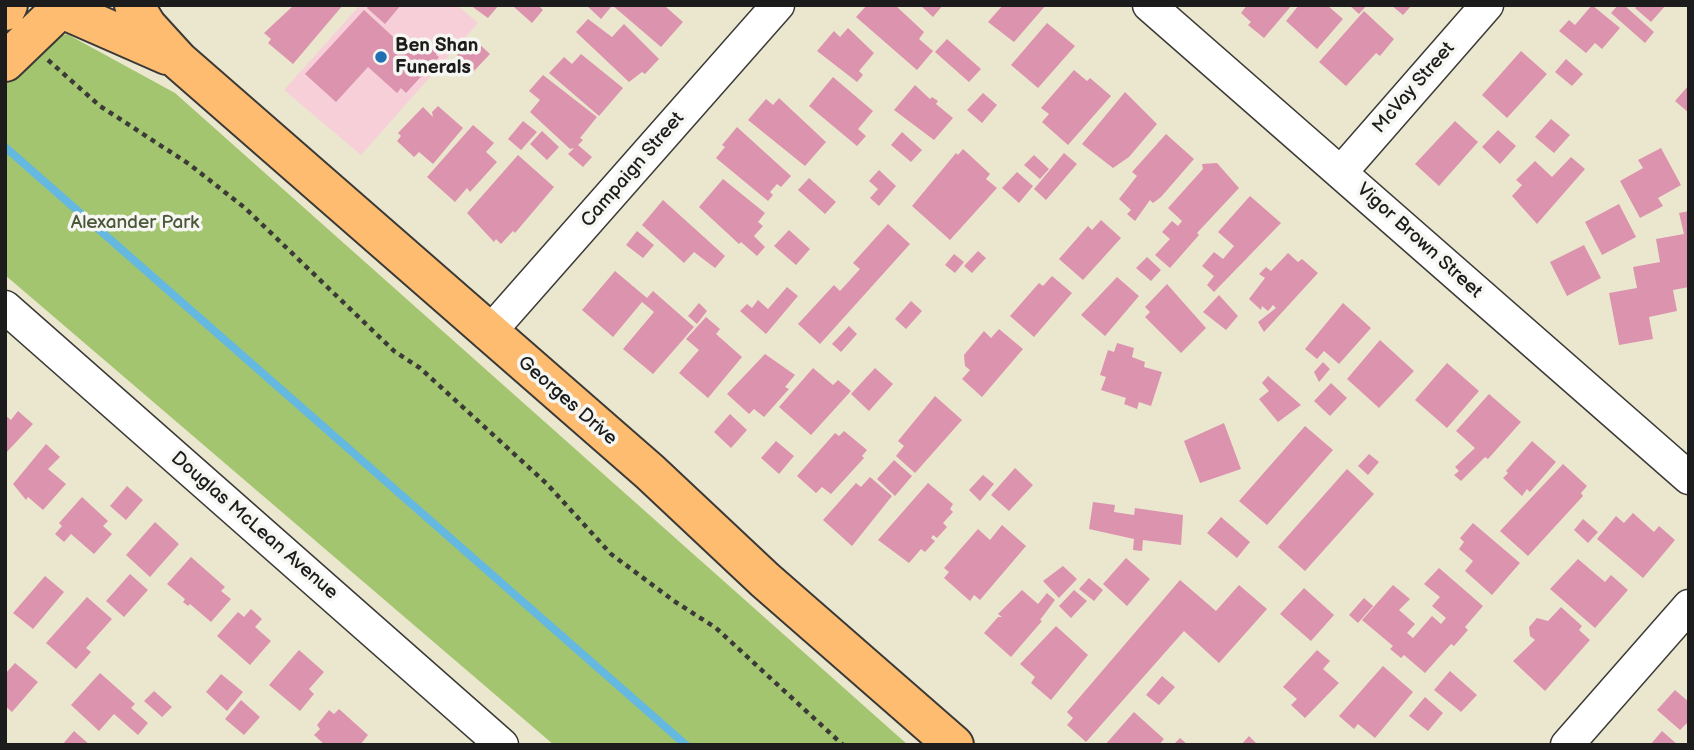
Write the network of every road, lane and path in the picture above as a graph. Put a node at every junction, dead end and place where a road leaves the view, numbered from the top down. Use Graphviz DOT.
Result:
graph roads {
  1 [pos="8,5"];
  2 [pos="134,5"];
  3 [pos="778,5"];
  4 [pos="1149,5"];
  5 [pos="1487,5"];
  6 [pos="5,11"];
  7 [pos="47,23"];
  8 [pos="178,61"];
  9 [pos="1342,172"];
  10 [pos="5,307"];
  11 [pos="488,334"];
  12 [pos="1689,478"];
  13 [pos="1689,606"];
  14 [pos="502,745"];
  15 [pos="843,745"];
  16 [pos="954,745"];
  17 [pos="1567,745"];
  1 -- 6 [label="main road"];
  2 -- 8 [label="main road, Georges Drive"];
  3 -- 11 [label="street, Campaign Street"];
  4 -- 9 [label="street, Vigor Brown Street"];
  5 -- 9 [label="street, McVay Street"];
  7 -- 8 [label="main road, Georges Drive"];
  7 -- 15 [label="path"];
  8 -- 11 [label="main road, Georges Drive"];
  9 -- 12 [label="street, Vigor Brown Street"];
  10 -- 14 [label="street, Douglas McLean Avenue"];
  11 -- 16 [label="main road, Georges Drive"];
  13 -- 17 [label="street"];
}
